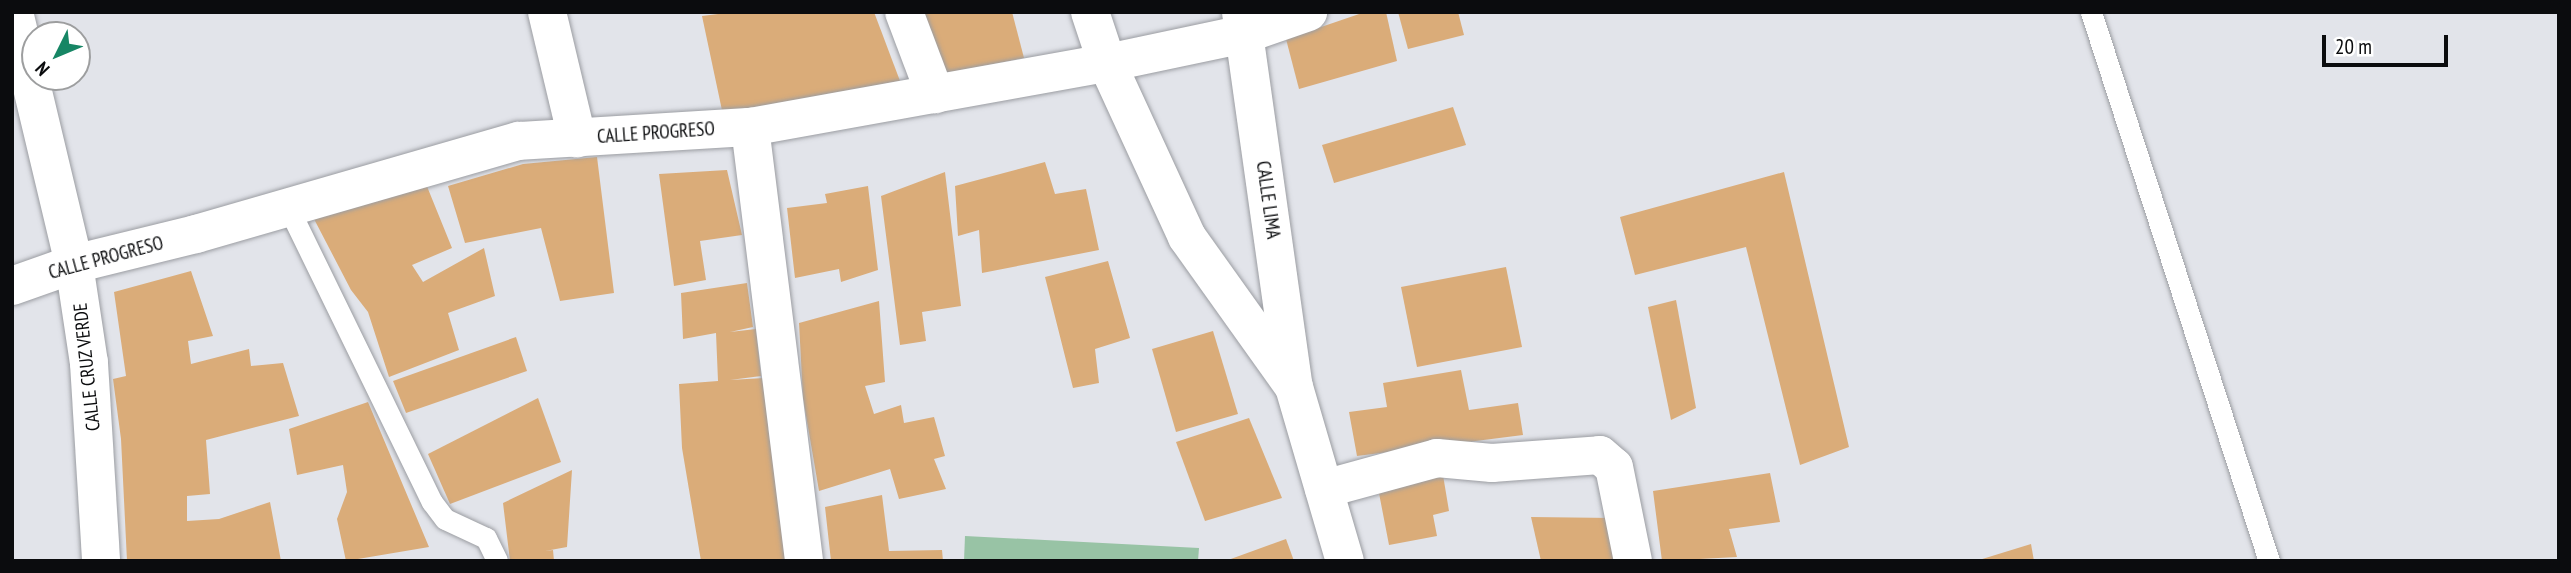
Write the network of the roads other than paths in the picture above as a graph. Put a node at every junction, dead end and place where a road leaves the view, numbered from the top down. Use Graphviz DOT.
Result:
graph roads {
  1 [pos="14,12"];
  2 [pos="547,12"];
  3 [pos="904,12"];
  4 [pos="1090,12"];
  5 [pos="1308,12"];
  6 [pos="2091,12"];
  7 [pos="1243,23"];
  8 [pos="1107,63"];
  9 [pos="935,94"];
  10 [pos="750,127"];
  11 [pos="578,138"];
  12 [pos="288,207"];
  13 [pos="74,264"];
  14 [pos="12,286"];
  15 [pos="1294,387"];
  16 [pos="1324,489"];
  17 [pos="101,561"];
  18 [pos="498,561"];
  19 [pos="804,561"];
  20 [pos="1345,561"];
  21 [pos="1633,561"];
  22 [pos="2269,561"];
  1 -- 13 [label="street, CALLE CRUZ VERDE"];
  2 -- 11 [label="street"];
  3 -- 9 [label="street"];
  4 -- 8 [label="street"];
  5 -- 7 [label="street, CALLE PROGRESO"];
  6 -- 22 [label="lane"];
  7 -- 8 [label="street, CALLE PROGRESO"];
  7 -- 15 [label="street, CALLE LIMA"];
  8 -- 9 [label="street, CALLE PROGRESO"];
  8 -- 15 [label="street"];
  9 -- 10 [label="street, CALLE PROGRESO"];
  10 -- 11 [label="street, CALLE PROGRESO"];
  10 -- 19 [label="street"];
  11 -- 12 [label="street, CALLE PROGRESO"];
  12 -- 13 [label="street, CALLE PROGRESO"];
  12 -- 18 [label="lane"];
  13 -- 14 [label="street, CALLE PROGRESO"];
  13 -- 17 [label="street, CALLE CRUZ VERDE"];
  15 -- 16 [label="street"];
  16 -- 20 [label="street"];
  16 -- 21 [label="street"];
}
